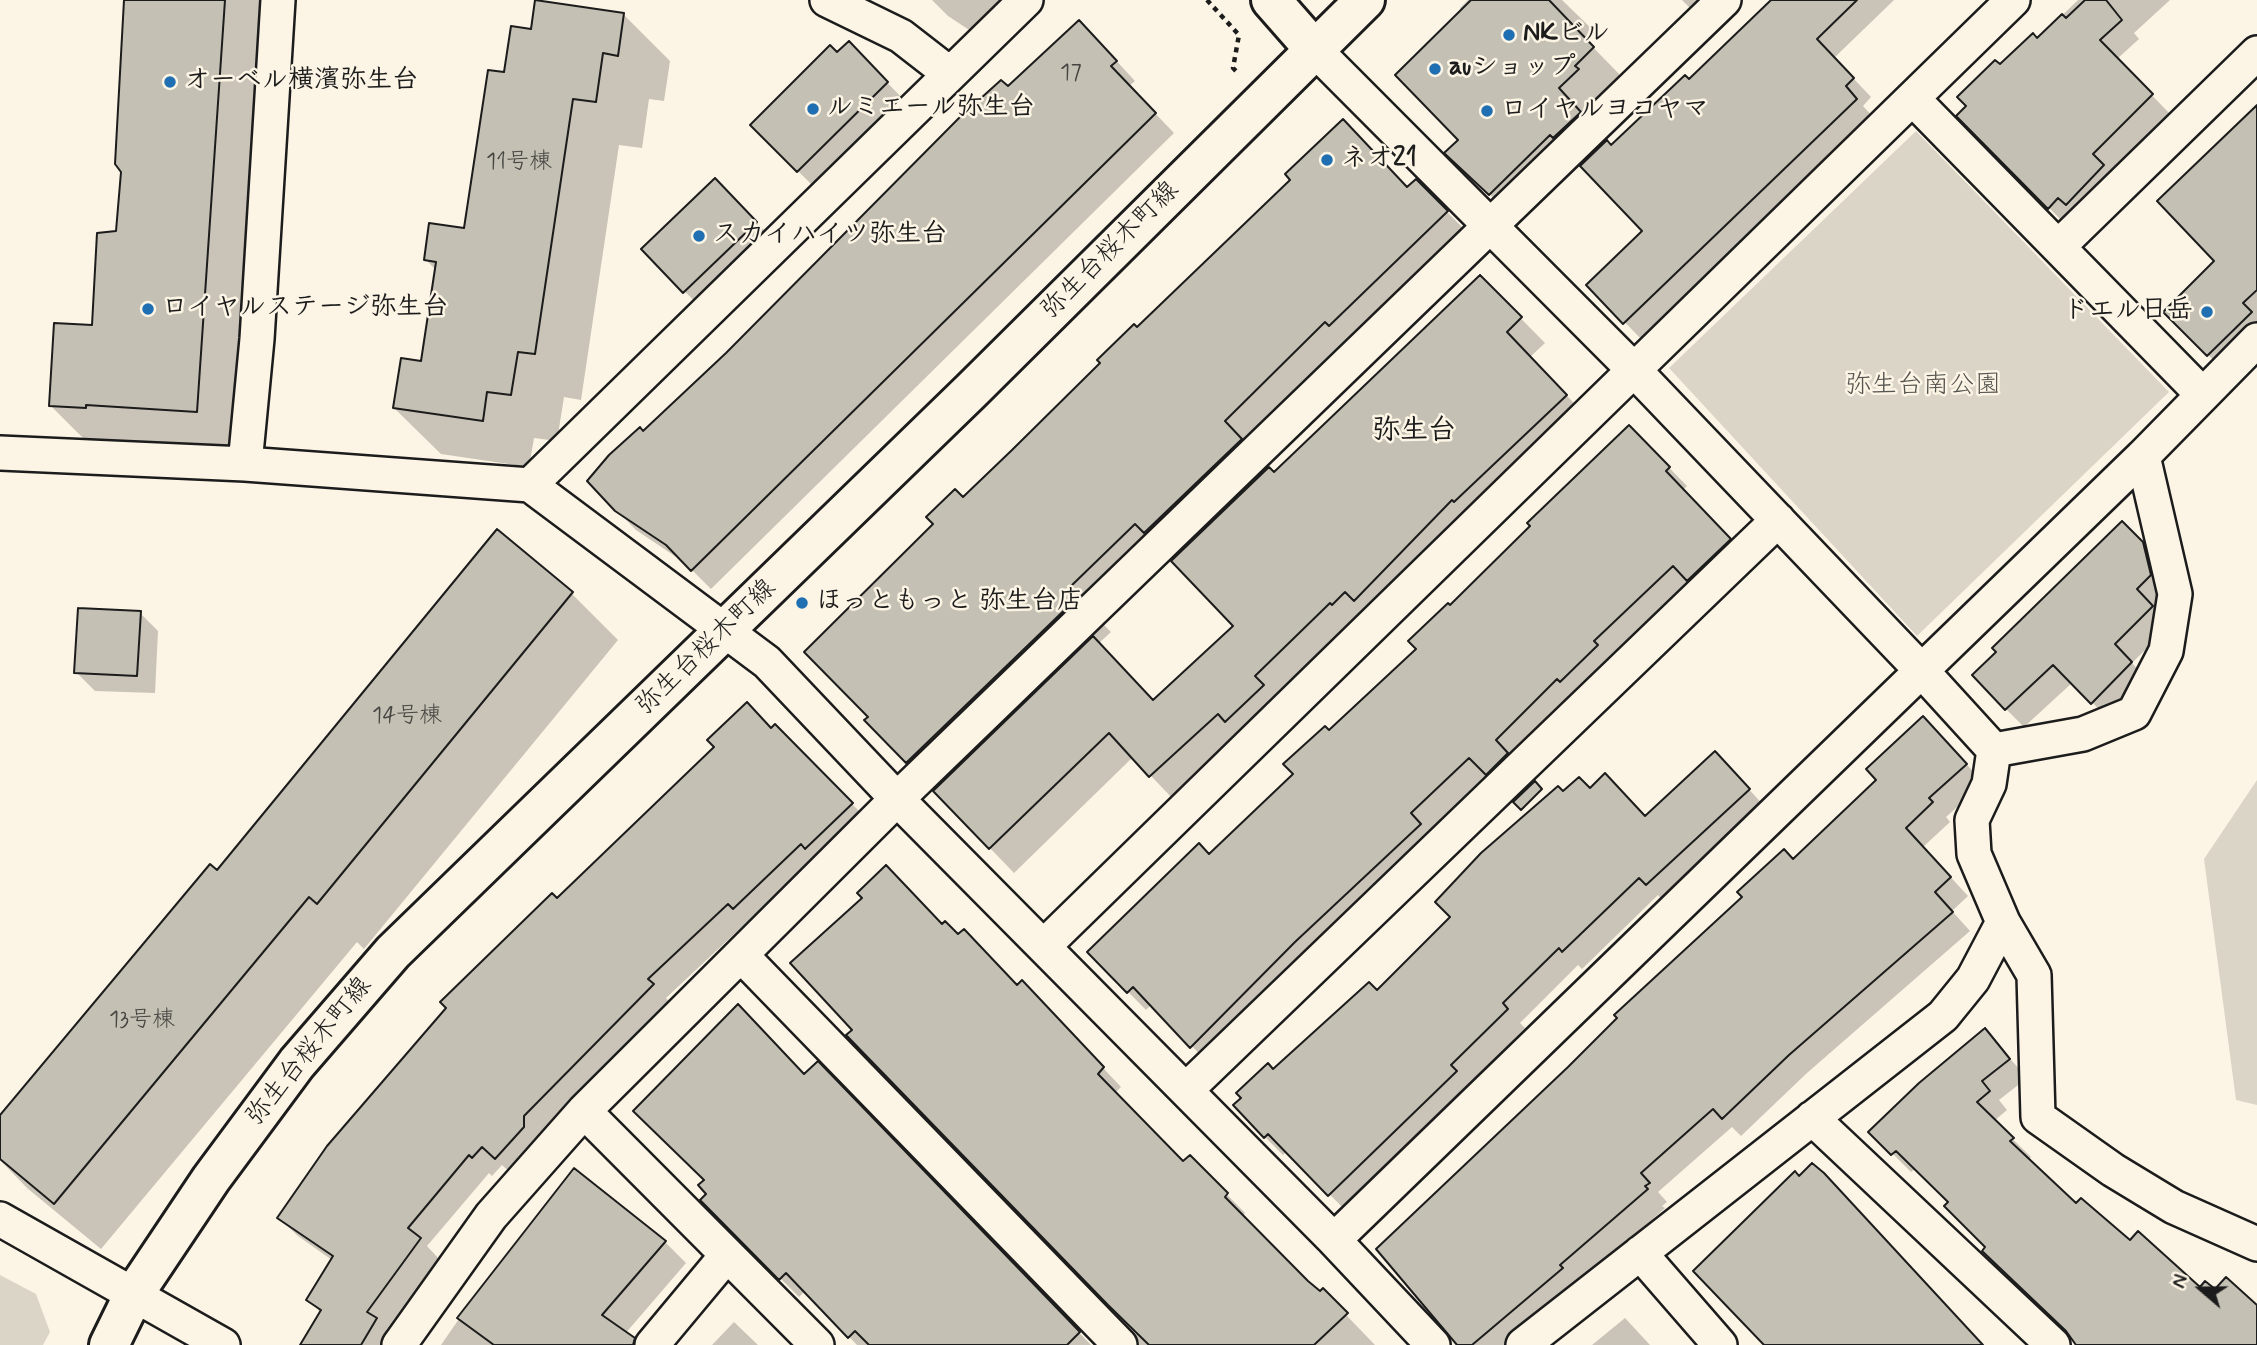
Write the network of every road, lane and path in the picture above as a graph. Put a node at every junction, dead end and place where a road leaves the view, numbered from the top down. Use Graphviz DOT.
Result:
graph roads {
  1 [pos="278,0"];
  2 [pos="827,0"];
  3 [pos="1026,0"];
  4 [pos="1207,0"];
  5 [pos="1271,0"];
  6 [pos="1365,0"];
  7 [pos="1724,0"];
  8 [pos="2013,0"];
  9 [pos="1314,49"];
  10 [pos="2257,52"];
  11 [pos="950,74"];
  12 [pos="1264,99"];
  13 [pos="1913,99"];
  14 [pos="1490,226"];
  15 [pos="2058,247"];
  16 [pos="2255,344"];
  17 [pos="1634,370"];
  18 [pos="2203,394"];
  19 [pos="0,453"];
  20 [pos="2143,456"];
  21 [pos="245,464"];
  22 [pos="530,485"];
  23 [pos="1777,520"];
  24 [pos="725,630"];
  25 [pos="1921,670"];
  26 [pos="1994,750"];
  27 [pos="897,799"];
  28 [pos="2003,922"];
  29 [pos="1044,946"];
  30 [pos="742,956"];
  31 [pos="1186,1090"];
  32 [pos="584,1111"];
  33 [pos="1812,1118"];
  34 [pos="0,1219"];
  35 [pos="1334,1240"];
  36 [pos="2257,1244"];
  37 [pos="1640,1253"];
  38 [pos="727,1255"];
  39 [pos="134,1294"];
  40 [pos="109,1345"];
  41 [pos="223,1345"];
  42 [pos="399,1345"];
  43 [pos="652,1345"];
  44 [pos="817,1345"];
  45 [pos="1120,1345"];
  46 [pos="1433,1345"];
  47 [pos="1523,1345"];
  48 [pos="1720,1345"];
  49 [pos="2053,1345"];
  1 -- 21 [label="street"];
  2 -- 11 [label="street"];
  3 -- 11 [label="street"];
  4 -- 12 [label="path"];
  5 -- 9 [label="main road"];
  6 -- 9 [label="main road, 弥生台桜木町線"];
  7 -- 14 [label="street"];
  8 -- 13 [label="street"];
  9 -- 12 [label="main road, 弥生台桜木町線"];
  9 -- 14 [label="street"];
  10 -- 15 [label="street"];
  11 -- 22 [label="street"];
  12 -- 24 [label="main road, 弥生台桜木町線"];
  13 -- 15 [label="street"];
  13 -- 17 [label="street"];
  14 -- 17 [label="street"];
  14 -- 27 [label="street"];
  15 -- 18 [label="street"];
  16 -- 18 [label="street"];
  17 -- 23 [label="street"];
  17 -- 29 [label="street"];
  18 -- 20 [label="street"];
  19 -- 21 [label="street"];
  20 -- 25 [label="street"];
  20 -- 26 [label="street"];
  21 -- 22 [label="street"];
  22 -- 24 [label="street"];
  23 -- 25 [label="street"];
  23 -- 31 [label="street"];
  24 -- 27 [label="street"];
  24 -- 39 [label="main road, 弥生台桜木町線"];
  25 -- 26 [label="street"];
  25 -- 35 [label="street"];
  26 -- 28 [label="street"];
  27 -- 29 [label="street"];
  27 -- 30 [label="street"];
  28 -- 33 [label="street"];
  28 -- 36 [label="street"];
  29 -- 31 [label="street"];
  30 -- 32 [label="street"];
  30 -- 45 [label="street"];
  31 -- 35 [label="street"];
  32 -- 38 [label="street"];
  32 -- 42 [label="street"];
  33 -- 37 [label="street"];
  33 -- 49 [label="street"];
  34 -- 39 [label="street"];
  35 -- 46 [label="street"];
  37 -- 47 [label="street"];
  37 -- 48 [label="street"];
  38 -- 43 [label="street"];
  38 -- 44 [label="street"];
  39 -- 40 [label="main road, 弥生台桜木町線"];
  39 -- 41 [label="street"];
}
